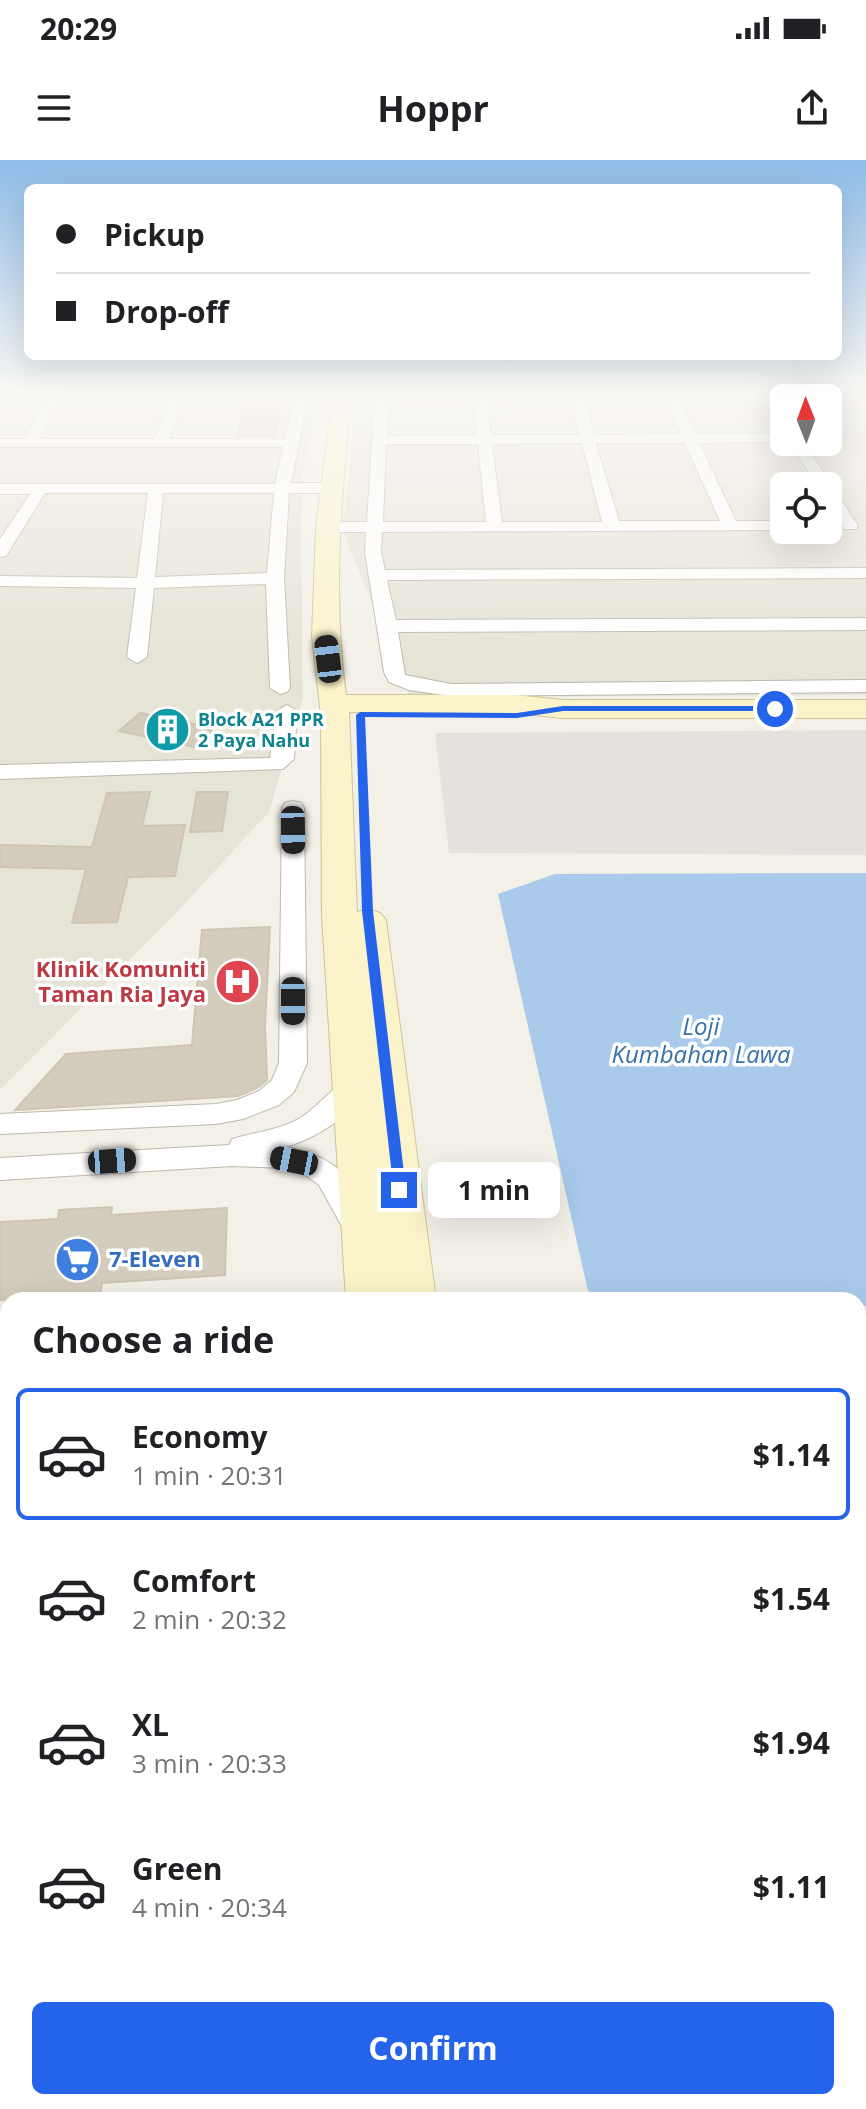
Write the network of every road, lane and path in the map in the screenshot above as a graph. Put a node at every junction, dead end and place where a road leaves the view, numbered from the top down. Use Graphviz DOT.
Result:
graph roads {
  1 [pos="283,483"];
  2 [pos="331,483"];
  3 [pos="377,483"];
  4 [pos="489,483"];
  5 [pos="599,483"];
  6 [pos="710,483"];
  7 [pos="41,488"];
  8 [pos="156,488"];
  9 [pos="282,488"];
  10 [pos="330,488"];
  11 [pos="0,489"];
  12 [pos="842,506"];
  13 [pos="730,526"];
  14 [pos="770,526"];
  15 [pos="858,526"];
  16 [pos="327,527"];
  17 [pos="495,527"];
  18 [pos="612,527"];
  19 [pos="373,528"];
  20 [pos="7,534"];
  21 [pos="0,552"];
  22 [pos="866,573"];
  23 [pos="377,575"];
  24 [pos="275,578"];
  25 [pos="0,581"];
  26 [pos="145,583"];
  27 [pos="866,624"];
  28 [pos="388,626"];
  29 [pos="137,657"];
  30 [pos="866,686"];
  31 [pos="280,688"];
  32 [pos="347,709"];
  33 [pos="866,709"];
  34 [pos="287,711"];
  35 [pos="0,772"];
  36 [pos="293,808"];
  37 [pos="338,860"];
  38 [pos="293,875"];
  39 [pos="292,907"];
  40 [pos="340,916"];
  41 [pos="352,1089"];
  42 [pos="0,1124"];
  43 [pos="142,1159"];
  44 [pos="0,1169"];
  45 [pos="366,1246"];
  46 [pos="369,1292"];
  47 [pos="411,1292"];
  1 -- 9 [label="street"];
  2 -- 10 [label="main road"];
  3 -- 19 [label="street"];
  4 -- 17 [label="street"];
  5 -- 18 [label="street"];
  6 -- 13 [label="street"];
  7 -- 8 [label="street"];
  7 -- 11 [label="street"];
  7 -- 20 [label="street"];
  8 -- 9 [label="street"];
  8 -- 26 [label="street"];
  9 -- 10 [label="street"];
  9 -- 24 [label="street"];
  10 -- 16 [label="main road"];
  12 -- 15 [label="street"];
  13 -- 14 [label="street"];
  13 -- 18 [label="street"];
  16 -- 19 [label="street"];
  16 -- 32 [label="main road"];
  17 -- 18 [label="street"];
  17 -- 19 [label="street"];
  19 -- 23 [label="street"];
  20 -- 21 [label="street"];
  22 -- 23 [label="street"];
  23 -- 28 [label="street"];
  24 -- 26 [label="street"];
  24 -- 31 [label="street"];
  25 -- 26 [label="street"];
  26 -- 29 [label="street"];
  27 -- 28 [label="street"];
  28 -- 30 [label="street"];
  32 -- 33 [label="main road"];
  32 -- 37 [label="main road"];
  32 -- 47 [label="main road"];
  34 -- 35 [label="street"];
  36 -- 38 [label="street"];
  37 -- 38 [label="street"];
  37 -- 40 [label="main road"];
  38 -- 39 [label="street"];
  39 -- 40 [label="street"];
  39 -- 42 [label="street"];
  40 -- 41 [label="main road"];
  41 -- 43 [label="street"];
  41 -- 45 [label="main road"];
  43 -- 44 [label="street"];
  43 -- 45 [label="street"];
  45 -- 46 [label="main road"];
}
